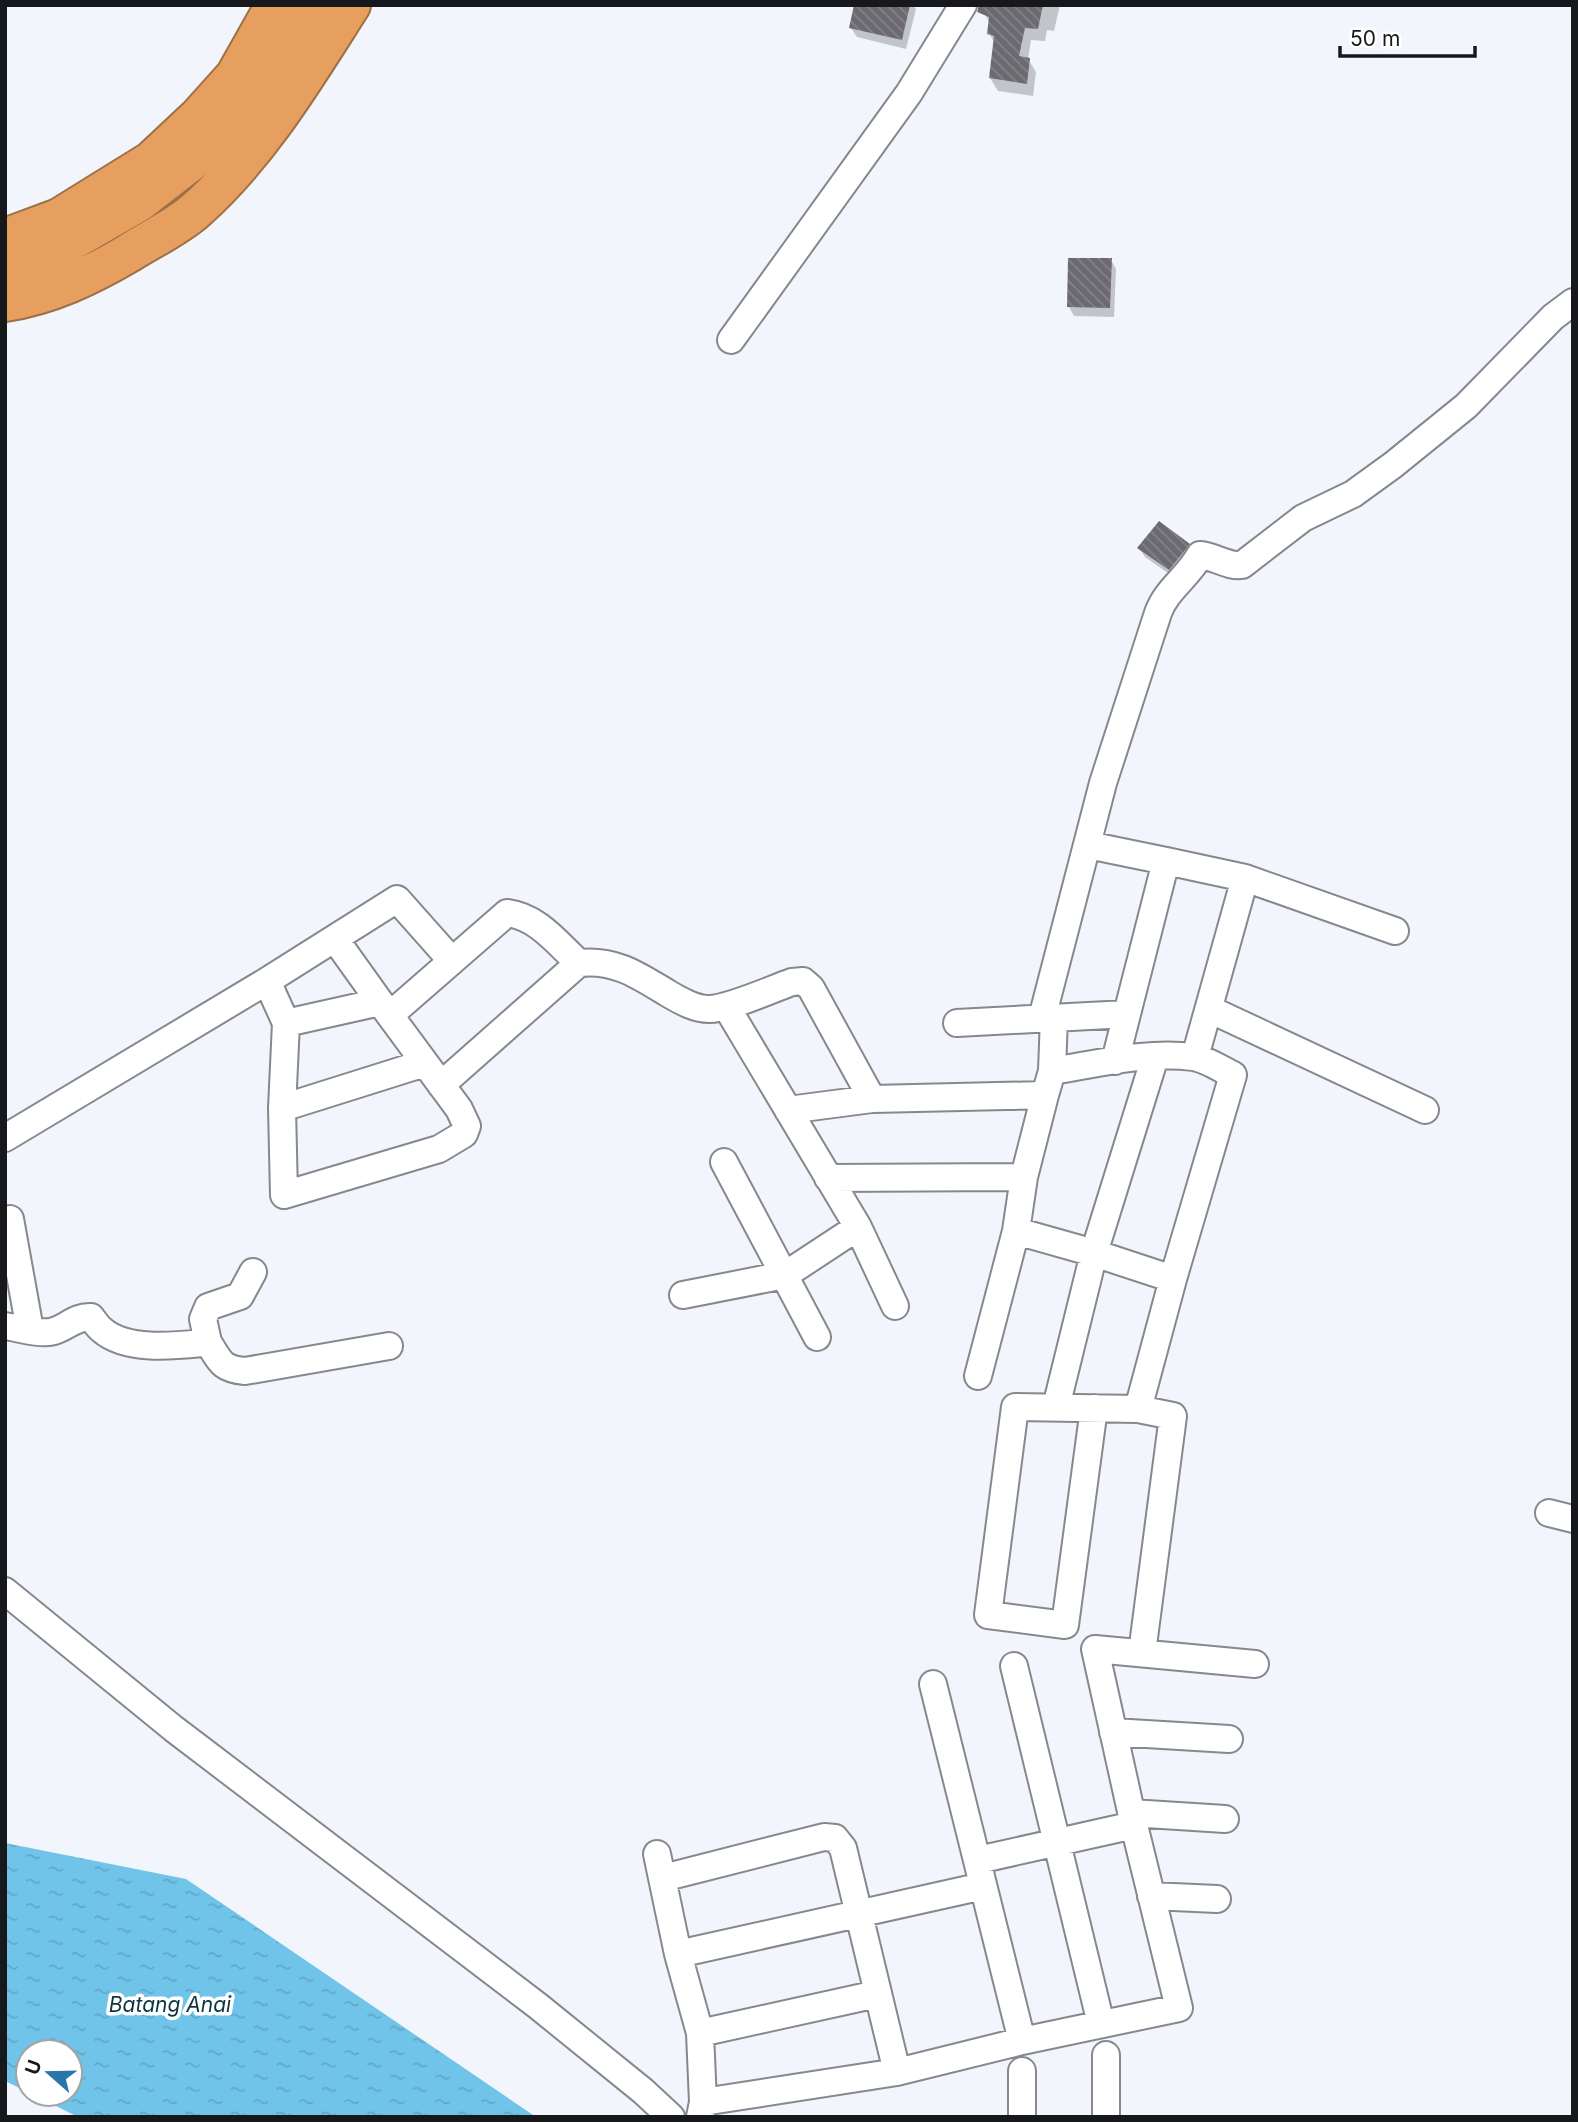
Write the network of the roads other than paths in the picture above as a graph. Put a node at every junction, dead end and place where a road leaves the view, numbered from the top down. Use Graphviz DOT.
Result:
graph roads {
  1 [pos="248,5"];
  2 [pos="275,5"];
  3 [pos="313,5"];
  4 [pos="351,5"];
  5 [pos="962,5"];
  6 [pos="5,209"];
  7 [pos="5,237"];
  8 [pos="5,269"];
  9 [pos="5,302"];
  10 [pos="1573,302"];
  11 [pos="732,340"];
  12 [pos="1088,845"];
  13 [pos="1166,861"];
  14 [pos="1245,878"];
  15 [pos="1395,931"];
  16 [pos="335,939"];
  17 [pos="452,961"];
  18 [pos="579,963"];
  19 [pos="267,981"];
  20 [pos="726,1006"];
  21 [pos="385,1008"];
  22 [pos="1209,1009"];
  23 [pos="1127,1014"];
  24 [pos="1048,1017"];
  25 [pos="286,1023"];
  26 [pos="957,1023"];
  27 [pos="1154,1057"];
  28 [pos="1195,1057"];
  29 [pos="1115,1060"];
  30 [pos="425,1063"];
  31 [pos="1049,1083"];
  32 [pos="441,1085"];
  33 [pos="872,1098"];
  34 [pos="282,1108"];
  35 [pos="788,1110"];
  36 [pos="1425,1110"];
  37 [pos="5,1138"];
  38 [pos="723,1162"];
  39 [pos="1024,1177"];
  40 [pos="828,1178"];
  41 [pos="10,1219"];
  42 [pos="858,1227"];
  43 [pos="1016,1231"];
  44 [pos="1094,1253"];
  45 [pos="253,1272"];
  46 [pos="785,1275"];
  47 [pos="1173,1279"];
  48 [pos="683,1295"];
  49 [pos="895,1306"];
  50 [pos="18,1328"];
  51 [pos="817,1337"];
  52 [pos="208,1342"];
  53 [pos="389,1346"];
  54 [pos="978,1376"];
  55 [pos="1056,1406"];
  56 [pos="1094,1408"];
  57 [pos="1138,1409"];
  58 [pos="5,1591"];
  59 [pos="1142,1653"];
  60 [pos="1255,1664"];
  61 [pos="1014,1666"];
  62 [pos="933,1684"];
  63 [pos="1113,1732"];
  64 [pos="1229,1739"];
  65 [pos="1132,1819"];
  66 [pos="1226,1819"];
  67 [pos="1056,1842"];
  68 [pos="978,1860"];
  69 [pos="983,1886"];
  70 [pos="1151,1896"];
  71 [pos="1217,1899"];
  72 [pos="860,1913"];
  73 [pos="678,1954"];
  74 [pos="877,1994"];
  75 [pos="1101,2024"];
  76 [pos="701,2033"];
  77 [pos="1022,2041"];
  78 [pos="1106,2055"];
  79 [pos="1022,2071"];
  80 [pos="897,2072"];
  81 [pos="702,2110"];
  82 [pos="671,2117"];
  83 [pos="1022,2117"];
  84 [pos="1106,2117"];
  1 -- 6 [label="highway"];
  2 -- 7 [label="highway"];
  3 -- 8 [label="highway"];
  4 -- 9 [label="highway"];
  5 -- 11 [label="street"];
  10 -- 12 [label="street"];
  12 -- 13 [label="street"];
  12 -- 24 [label="street"];
  13 -- 14 [label="street"];
  13 -- 23 [label="street"];
  14 -- 15 [label="street"];
  14 -- 22 [label="street"];
  16 -- 17 [label="street"];
  16 -- 19 [label="street"];
  16 -- 21 [label="street"];
  17 -- 18 [label="street"];
  17 -- 21 [label="street"];
  18 -- 20 [label="street"];
  18 -- 32 [label="street"];
  19 -- 25 [label="street"];
  19 -- 37 [label="street"];
  20 -- 33 [label="street"];
  20 -- 35 [label="street"];
  21 -- 25 [label="street"];
  21 -- 30 [label="street"];
  22 -- 28 [label="street"];
  22 -- 36 [label="street"];
  23 -- 24 [label="street"];
  23 -- 29 [label="street"];
  24 -- 26 [label="street"];
  24 -- 31 [label="street"];
  25 -- 34 [label="street"];
  27 -- 28 [label="street"];
  27 -- 29 [label="street"];
  27 -- 44 [label="street"];
  28 -- 47 [label="street"];
  29 -- 31 [label="street"];
  30 -- 32 [label="street"];
  30 -- 34 [label="street"];
  31 -- 33 [label="street"];
  31 -- 39 [label="street"];
  32 -- 34 [label="street"];
  33 -- 35 [label="street"];
  35 -- 40 [label="street"];
  38 -- 46 [label="street"];
  39 -- 40 [label="street"];
  39 -- 43 [label="street"];
  40 -- 42 [label="street"];
  41 -- 50 [label="street"];
  42 -- 46 [label="street"];
  42 -- 49 [label="street"];
  43 -- 44 [label="street"];
  43 -- 54 [label="street"];
  44 -- 47 [label="street"];
  44 -- 55 [label="street"];
  45 -- 52 [label="street"];
  46 -- 48 [label="street"];
  46 -- 51 [label="street"];
  47 -- 57 [label="street"];
  50 -- 52 [label="street"];
  52 -- 53 [label="street"];
  55 -- 56 [label="street"];
  55 -- 56 [label="street"];
  56 -- 57 [label="street"];
  57 -- 59 [label="street"];
  58 -- 82 [label="street"];
  59 -- 60 [label="street"];
  59 -- 63 [label="street"];
  61 -- 67 [label="street"];
  62 -- 68 [label="street"];
  63 -- 64 [label="street"];
  63 -- 65 [label="street"];
  65 -- 66 [label="street"];
  65 -- 67 [label="street"];
  65 -- 70 [label="street"];
  67 -- 68 [label="street"];
  67 -- 75 [label="street"];
  68 -- 69 [label="street"];
  69 -- 72 [label="street"];
  69 -- 77 [label="street"];
  70 -- 71 [label="street"];
  70 -- 75 [label="street"];
  72 -- 73 [label="street"];
  72 -- 73 [label="street"];
  72 -- 74 [label="street"];
  73 -- 76 [label="street"];
  74 -- 76 [label="street"];
  74 -- 80 [label="street"];
  75 -- 77 [label="street"];
  76 -- 81 [label="street"];
  77 -- 80 [label="street"];
  78 -- 84 [label="street"];
  79 -- 83 [label="street"];
  80 -- 81 [label="street"];
}
